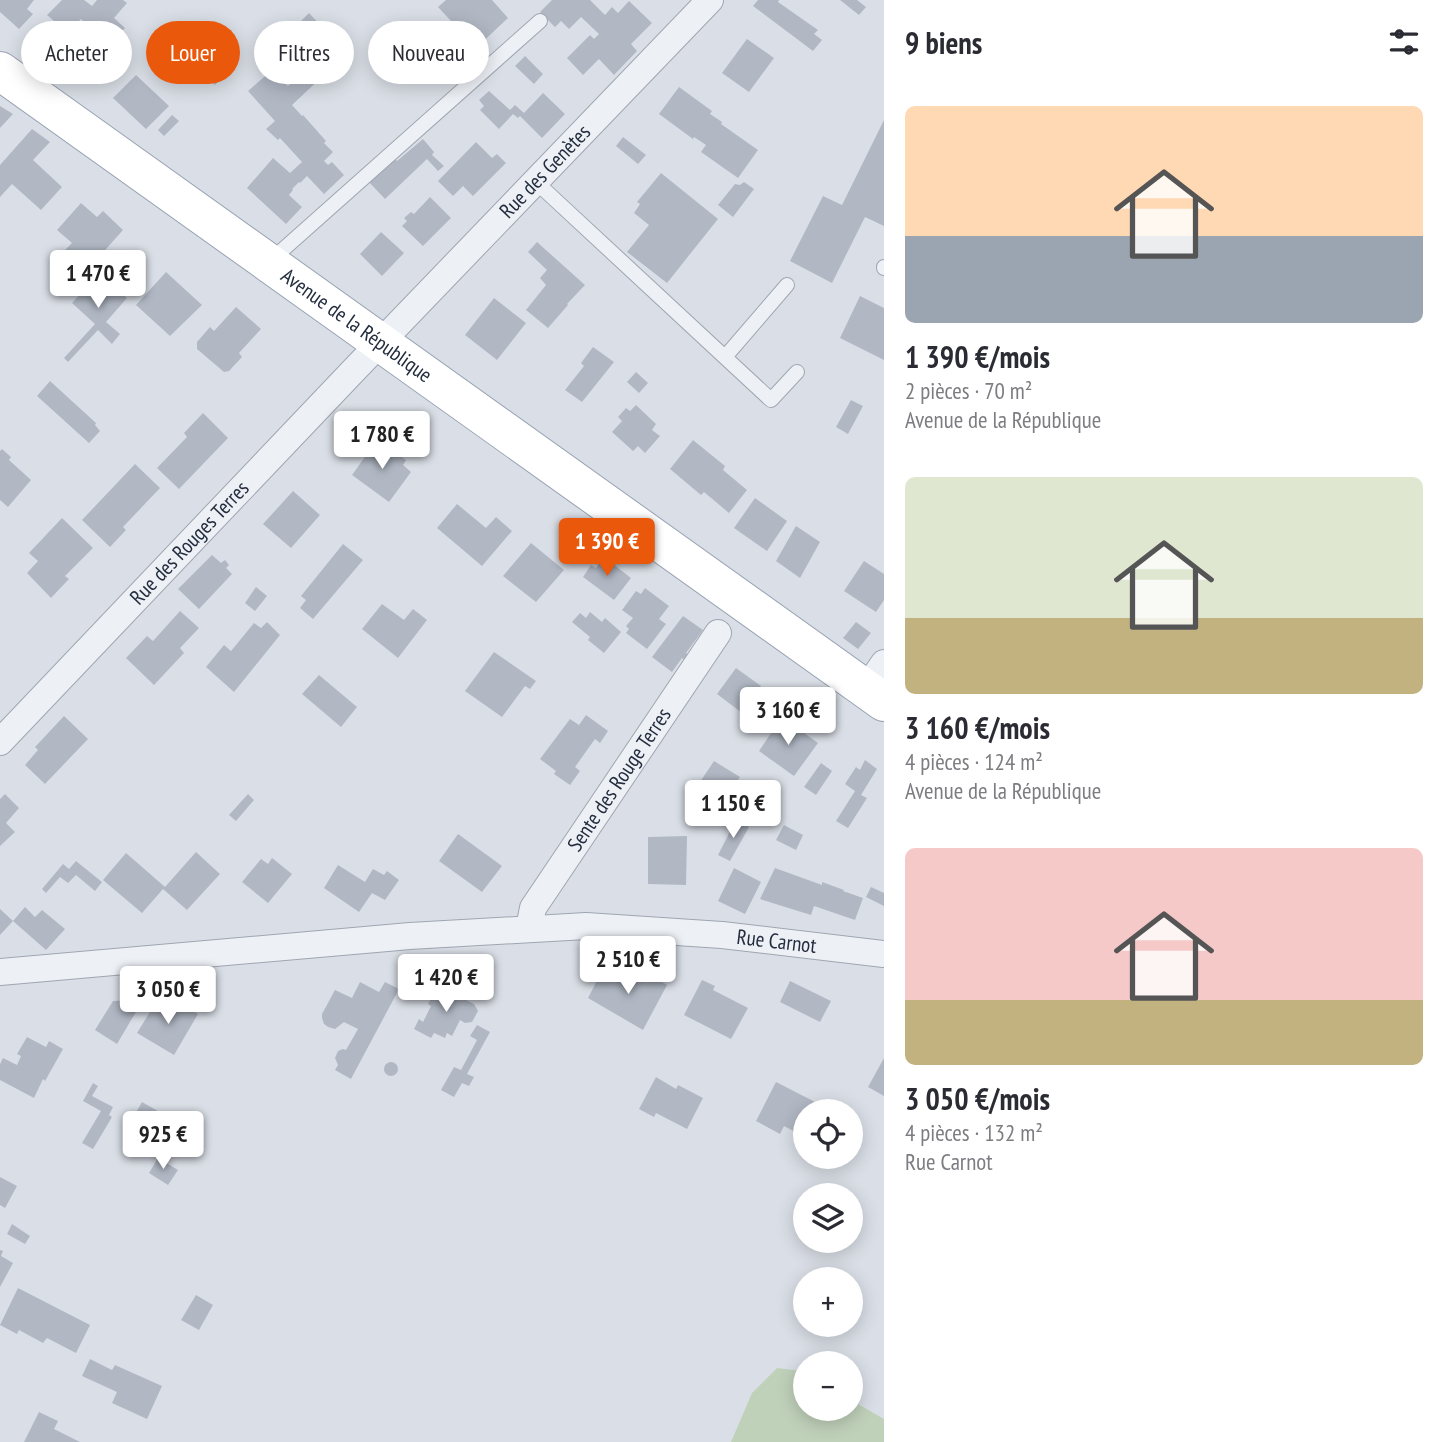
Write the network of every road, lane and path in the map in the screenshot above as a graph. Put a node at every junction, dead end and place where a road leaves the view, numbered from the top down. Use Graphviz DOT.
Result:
graph roads {
  1 [pos="695,5"];
  2 [pos="540,21"];
  3 [pos="0,71"];
  4 [pos="536,182"];
  5 [pos="268,263"];
  6 [pos="787,285"];
  7 [pos="380,343"];
  8 [pos="725,357"];
  9 [pos="797,372"];
  10 [pos="718,634"];
  11 [pos="878,685"];
  12 [pos="0,742"];
  13 [pos="529,928"];
  14 [pos="884,954"];
  15 [pos="0,972"];
  1 -- 4 [label="street, Rue des Genètes"];
  2 -- 5 [label="lane"];
  3 -- 5 [label="main road, Avenue de la République"];
  4 -- 7 [label="street, Rue des Genètes"];
  4 -- 8 [label="lane"];
  5 -- 7 [label="main road, Avenue de la République"];
  6 -- 8 [label="lane"];
  7 -- 11 [label="main road, Avenue de la République"];
  7 -- 12 [label="street, Rue des Rouges Terres"];
  8 -- 9 [label="lane"];
  10 -- 13 [label="street, Sente des Rouge Terres"];
  13 -- 14 [label="street, Rue Carnot"];
  13 -- 15 [label="street, Rue Carnot"];
}
